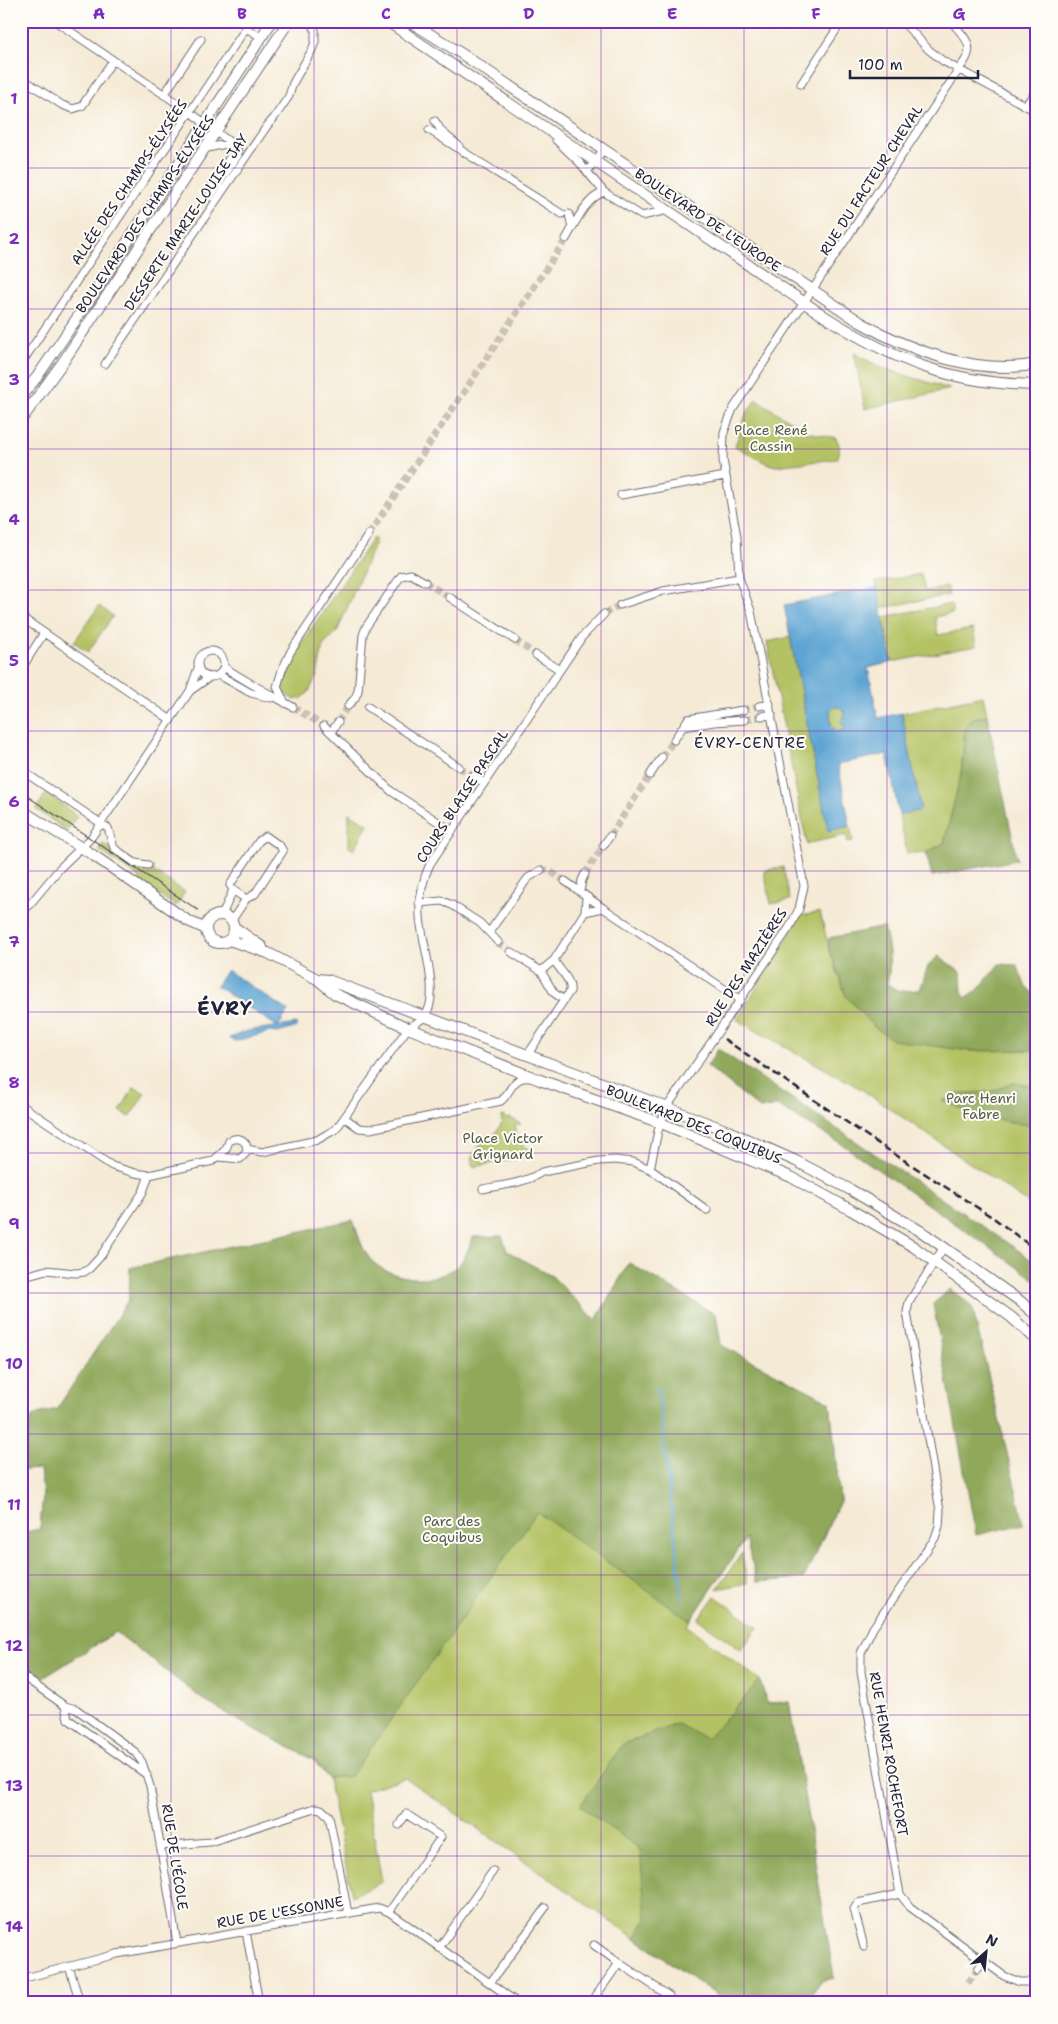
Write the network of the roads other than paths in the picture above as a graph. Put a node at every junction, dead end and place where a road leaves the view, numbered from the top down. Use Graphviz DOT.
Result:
graph roads {
  1 [pos="55,21"];
  2 [pos="272,21"];
  3 [pos="289,21"];
  4 [pos="311,21"];
  5 [pos="387,21"];
  6 [pos="409,21"];
  7 [pos="842,21"];
  8 [pos="902,21"];
  9 [pos="951,21"];
  10 [pos="261,37"];
  11 [pos="201,39"];
  12 [pos="113,60"];
  13 [pos="958,71"];
  14 [pos="24,81"];
  15 [pos="801,84"];
  16 [pos="1037,90"];
  17 [pos="164,95"];
  18 [pos="1025,106"];
  19 [pos="190,112"];
  20 [pos="1037,112"];
  21 [pos="435,121"];
  22 [pos="205,122"];
  23 [pos="544,127"];
  24 [pos="429,130"];
  25 [pos="216,131"];
  26 [pos="203,149"];
  27 [pos="603,150"];
  28 [pos="463,151"];
  29 [pos="596,161"];
  30 [pos="587,172"];
  31 [pos="604,192"];
  32 [pos="210,197"];
  33 [pos="211,208"];
  34 [pos="668,210"];
  35 [pos="572,228"];
  36 [pos="566,239"];
  37 [pos="813,290"];
  38 [pos="805,302"];
  39 [pos="21,364"];
  40 [pos="105,364"];
  41 [pos="1037,364"];
  42 [pos="1037,385"];
  43 [pos="23,391"];
  44 [pos="36,398"];
  45 [pos="21,420"];
  46 [pos="725,476"];
  47 [pos="621,495"];
  48 [pos="369,534"];
  49 [pos="739,578"];
  50 [pos="425,582"];
  51 [pos="449,597"];
  52 [pos="620,605"];
  53 [pos="604,614"];
  54 [pos="21,617"];
  55 [pos="44,634"];
  56 [pos="515,640"];
  57 [pos="536,655"];
  58 [pos="224,666"];
  59 [pos="21,668"];
  60 [pos="198,668"];
  61 [pos="282,670"];
  62 [pos="560,670"];
  63 [pos="219,675"];
  64 [pos="210,677"];
  65 [pos="190,691"];
  66 [pos="262,694"];
  67 [pos="355,698"];
  68 [pos="285,703"];
  69 [pos="770,704"];
  70 [pos="348,706"];
  71 [pos="759,706"];
  72 [pos="293,707"];
  73 [pos="743,710"];
  74 [pos="772,714"];
  75 [pos="760,716"];
  76 [pos="171,720"];
  77 [pos="745,720"];
  78 [pos="338,722"];
  79 [pos="324,726"];
  80 [pos="682,728"];
  81 [pos="331,732"];
  82 [pos="674,740"];
  83 [pos="662,757"];
  84 [pos="459,767"];
  85 [pos="21,770"];
  86 [pos="650,775"];
  87 [pos="473,776"];
  88 [pos="484,783"];
  89 [pos="21,810"];
  90 [pos="101,824"];
  91 [pos="452,831"];
  92 [pos="610,836"];
  93 [pos="603,846"];
  94 [pos="80,847"];
  95 [pos="148,865"];
  96 [pos="542,870"];
  97 [pos="585,874"];
  98 [pos="565,881"];
  99 [pos="233,890"];
  100 [pos="583,894"];
  101 [pos="246,899"];
  102 [pos="420,903"];
  103 [pos="603,908"];
  104 [pos="585,912"];
  105 [pos="21,915"];
  106 [pos="222,915"];
  107 [pos="233,923"];
  108 [pos="206,929"];
  109 [pos="490,932"];
  110 [pos="229,940"];
  111 [pos="498,942"];
  112 [pos="511,952"];
  113 [pos="268,953"];
  114 [pos="554,960"];
  115 [pos="540,971"];
  116 [pos="316,979"];
  117 [pos="564,1000"];
  118 [pos="741,1000"];
  119 [pos="424,1016"];
  120 [pos="408,1028"];
  121 [pos="528,1054"];
  122 [pos="540,1080"];
  123 [pos="21,1105"];
  124 [pos="667,1107"];
  125 [pos="345,1118"];
  126 [pos="661,1123"];
  127 [pos="226,1149"];
  128 [pos="247,1149"];
  129 [pos="218,1157"];
  130 [pos="230,1157"];
  131 [pos="650,1169"];
  132 [pos="149,1175"];
  133 [pos="483,1189"];
  134 [pos="707,1210"];
  135 [pos="944,1247"];
  136 [pos="934,1261"];
  137 [pos="21,1277"];
  138 [pos="1037,1316"];
  139 [pos="1037,1340"];
  140 [pos="21,1675"];
  141 [pos="65,1706"];
  142 [pos="148,1776"];
  143 [pos="399,1825"];
  144 [pos="160,1846"];
  145 [pos="493,1871"];
  146 [pos="900,1894"];
  147 [pos="545,1908"];
  148 [pos="389,1912"];
  149 [pos="348,1913"];
  150 [pos="246,1931"];
  151 [pos="177,1943"];
  152 [pos="594,1945"];
  153 [pos="864,1947"];
  154 [pos="439,1948"];
  155 [pos="984,1962"];
  156 [pos="619,1963"];
  157 [pos="69,1966"];
  158 [pos="978,1969"];
  159 [pos="21,1978"];
  160 [pos="1037,1982"];
  161 [pos="490,1983"];
  162 [pos="669,1996"];
  163 [pos="80,2003"];
  164 [pos="259,2003"];
  165 [pos="518,2003"];
  166 [pos="591,2003"];
  1 -- 12 [label="street"];
  2 -- 10 [label="main road, BOULEVARD DES CHAMPS-ÉLYSÉES"];
  3 -- 25 [label="main road, BOULEVARD DES CHAMPS-ÉLYSÉES"];
  4 -- 33 [label="street, DESSERTE MARIE-LOUISE JAY"];
  5 -- 23 [label="main road, BOULEVARD DE L'EUROPE"];
  6 -- 27 [label="main road, BOULEVARD DE L'EUROPE"];
  7 -- 15 [label="street"];
  8 -- 13 [label="street"];
  9 -- 13 [label="street, RUE DU FACTEUR CHEVAL"];
  10 -- 19 [label="street, ALLÉE DES CHAMPS-ÉLYSÉES"];
  10 -- 22 [label="main road, BOULEVARD DES CHAMPS-ÉLYSÉES"];
  11 -- 17 [label="street"];
  12 -- 14 [label="street"];
  12 -- 17 [label="street"];
  13 -- 18 [label="street"];
  13 -- 37 [label="street, RUE DU FACTEUR CHEVAL"];
  16 -- 18 [label="street"];
  17 -- 19 [label="street"];
  18 -- 20 [label="street"];
  19 -- 22 [label="street"];
  19 -- 39 [label="street, ALLÉE DES CHAMPS-ÉLYSÉES"];
  21 -- 28 [label="street"];
  22 -- 25 [label="street"];
  22 -- 43 [label="main road, BOULEVARD DES CHAMPS-ÉLYSÉES"];
  23 -- 29 [label="main road, BOULEVARD DE L'EUROPE"];
  23 -- 30 [label="street"];
  24 -- 28 [label="street"];
  25 -- 26 [label="main road, BOULEVARD DES CHAMPS-ÉLYSÉES"];
  25 -- 32 [label="street"];
  26 -- 32 [label="street"];
  26 -- 44 [label="main road, BOULEVARD DES CHAMPS-ÉLYSÉES"];
  27 -- 29 [label="street"];
  27 -- 37 [label="main road, BOULEVARD DE L'EUROPE"];
  28 -- 35 [label="street"];
  29 -- 30 [label="street"];
  29 -- 34 [label="main road, BOULEVARD DE L'EUROPE"];
  30 -- 31 [label="street"];
  31 -- 34 [label="street"];
  31 -- 35 [label="street"];
  32 -- 33 [label="street"];
  33 -- 40 [label="street, DESSERTE MARIE-LOUISE JAY"];
  34 -- 38 [label="main road, BOULEVARD DE L'EUROPE"];
  35 -- 36 [label="street"];
  37 -- 38 [label="street, RUE DU FACTEUR CHEVAL"];
  37 -- 41 [label="main road, BOULEVARD DE L'EUROPE"];
  38 -- 42 [label="main road, BOULEVARD DE L'EUROPE"];
  38 -- 46 [label="street, RUE DES MAZIÈRES"];
  43 -- 44 [label="street"];
  44 -- 45 [label="main road, BOULEVARD DES CHAMPS-ÉLYSÉES"];
  46 -- 47 [label="street"];
  46 -- 49 [label="street, RUE DES MAZIÈRES"];
  48 -- 61 [label="street"];
  49 -- 52 [label="street"];
  49 -- 69 [label="street, RUE DES MAZIÈRES"];
  50 -- 67 [label="street"];
  51 -- 56 [label="street"];
  53 -- 62 [label="street, COURS BLAISE PASCAL"];
  54 -- 55 [label="street"];
  55 -- 59 [label="street"];
  55 -- 76 [label="street"];
  57 -- 62 [label="street"];
  58 -- 60 [label="street"];
  58 -- 63 [label="street"];
  58 -- 66 [label="street"];
  60 -- 64 [label="street"];
  60 -- 65 [label="street"];
  61 -- 66 [label="street"];
  61 -- 68 [label="street"];
  62 -- 88 [label="street, COURS BLAISE PASCAL"];
  63 -- 64 [label="street"];
  63 -- 66 [label="street"];
  64 -- 65 [label="street"];
  65 -- 76 [label="street"];
  66 -- 68 [label="street"];
  67 -- 70 [label="street"];
  67 -- 84 [label="street"];
  68 -- 72 [label="street"];
  69 -- 71 [label="street"];
  69 -- 74 [label="street, RUE DES MAZIÈRES"];
  73 -- 80 [label="street"];
  74 -- 75 [label="street"];
  74 -- 118 [label="street, RUE DES MAZIÈRES"];
  76 -- 90 [label="street"];
  77 -- 80 [label="street"];
  78 -- 81 [label="street"];
  79 -- 81 [label="street"];
  80 -- 82 [label="street"];
  81 -- 91 [label="street"];
  83 -- 86 [label="street"];
  85 -- 90 [label="street"];
  87 -- 88 [label="street"];
  88 -- 91 [label="street, COURS BLAISE PASCAL"];
  89 -- 94 [label="main road"];
  90 -- 94 [label="street"];
  90 -- 95 [label="street"];
  91 -- 102 [label="street, COURS BLAISE PASCAL"];
  92 -- 93 [label="street"];
  94 -- 105 [label="street"];
  94 -- 108 [label="main road"];
  96 -- 109 [label="street"];
  97 -- 100 [label="street"];
  98 -- 100 [label="street"];
  99 -- 101 [label="street"];
  99 -- 101 [label="street"];
  99 -- 106 [label="street"];
  100 -- 103 [label="street"];
  100 -- 104 [label="street"];
  101 -- 107 [label="street"];
  102 -- 109 [label="street"];
  102 -- 119 [label="street, COURS BLAISE PASCAL"];
  103 -- 104 [label="street"];
  103 -- 118 [label="street"];
  104 -- 114 [label="street"];
  106 -- 107 [label="main road"];
  106 -- 108 [label="main road"];
  107 -- 110 [label="main road"];
  107 -- 113 [label="main road, BOULEVARD DES COQUIBUS"];
  108 -- 110 [label="main road"];
  109 -- 111 [label="street"];
  110 -- 113 [label="main road, BOULEVARD DES COQUIBUS"];
  112 -- 115 [label="street"];
  113 -- 116 [label="main road, BOULEVARD DES COQUIBUS"];
  114 -- 115 [label="street"];
  114 -- 117 [label="street"];
  115 -- 117 [label="street"];
  116 -- 119 [label="main road, BOULEVARD DES COQUIBUS"];
  116 -- 120 [label="main road, BOULEVARD DES COQUIBUS"];
  117 -- 121 [label="street"];
  118 -- 124 [label="street, RUE DES MAZIÈRES"];
  119 -- 120 [label="street"];
  119 -- 121 [label="main road, BOULEVARD DES COQUIBUS"];
  120 -- 122 [label="main road, BOULEVARD DES COQUIBUS"];
  120 -- 125 [label="street"];
  121 -- 124 [label="main road, BOULEVARD DES COQUIBUS"];
  122 -- 125 [label="street"];
  122 -- 126 [label="main road, BOULEVARD DES COQUIBUS"];
  123 -- 132 [label="street"];
  124 -- 126 [label="street, RUE DES MAZIÈRES"];
  124 -- 135 [label="main road, BOULEVARD DES COQUIBUS"];
  125 -- 128 [label="street"];
  126 -- 131 [label="street, RUE DES MAZIÈRES"];
  126 -- 136 [label="main road, BOULEVARD DES COQUIBUS"];
  127 -- 128 [label="street"];
  127 -- 129 [label="street"];
  127 -- 130 [label="street"];
  128 -- 130 [label="street"];
  129 -- 130 [label="street"];
  129 -- 132 [label="street"];
  131 -- 133 [label="street"];
  131 -- 134 [label="street"];
  132 -- 137 [label="street"];
  135 -- 136 [label="street, RUE HENRI ROCHEFORT"];
  135 -- 138 [label="main road, BOULEVARD DES COQUIBUS"];
  136 -- 139 [label="main road, BOULEVARD DES COQUIBUS"];
  136 -- 146 [label="street, RUE HENRI ROCHEFORT"];
  140 -- 141 [label="street, RUE DE L'ÉCOLE"];
  141 -- 142 [label="street, RUE DE L'ÉCOLE"];
  141 -- 142 [label="street, RUE DE L'ÉCOLE"];
  142 -- 144 [label="street, RUE DE L'ÉCOLE"];
  143 -- 148 [label="street"];
  144 -- 149 [label="street"];
  144 -- 151 [label="street, RUE DE L'ÉCOLE"];
  145 -- 154 [label="street"];
  146 -- 153 [label="street"];
  146 -- 155 [label="street"];
  147 -- 161 [label="street"];
  148 -- 149 [label="street, RUE DE L'ESSONNE"];
  148 -- 154 [label="street"];
  149 -- 150 [label="street, RUE DE L'ESSONNE"];
  150 -- 151 [label="street, RUE DE L'ESSONNE"];
  150 -- 164 [label="street"];
  151 -- 157 [label="street, RUE DE L'ESSONNE"];
  152 -- 156 [label="street"];
  154 -- 161 [label="street"];
  155 -- 158 [label="street"];
  155 -- 160 [label="street"];
  156 -- 162 [label="street"];
  156 -- 166 [label="street"];
  157 -- 159 [label="street, RUE DE L'ESSONNE"];
  157 -- 163 [label="street"];
  161 -- 165 [label="street"];
}
